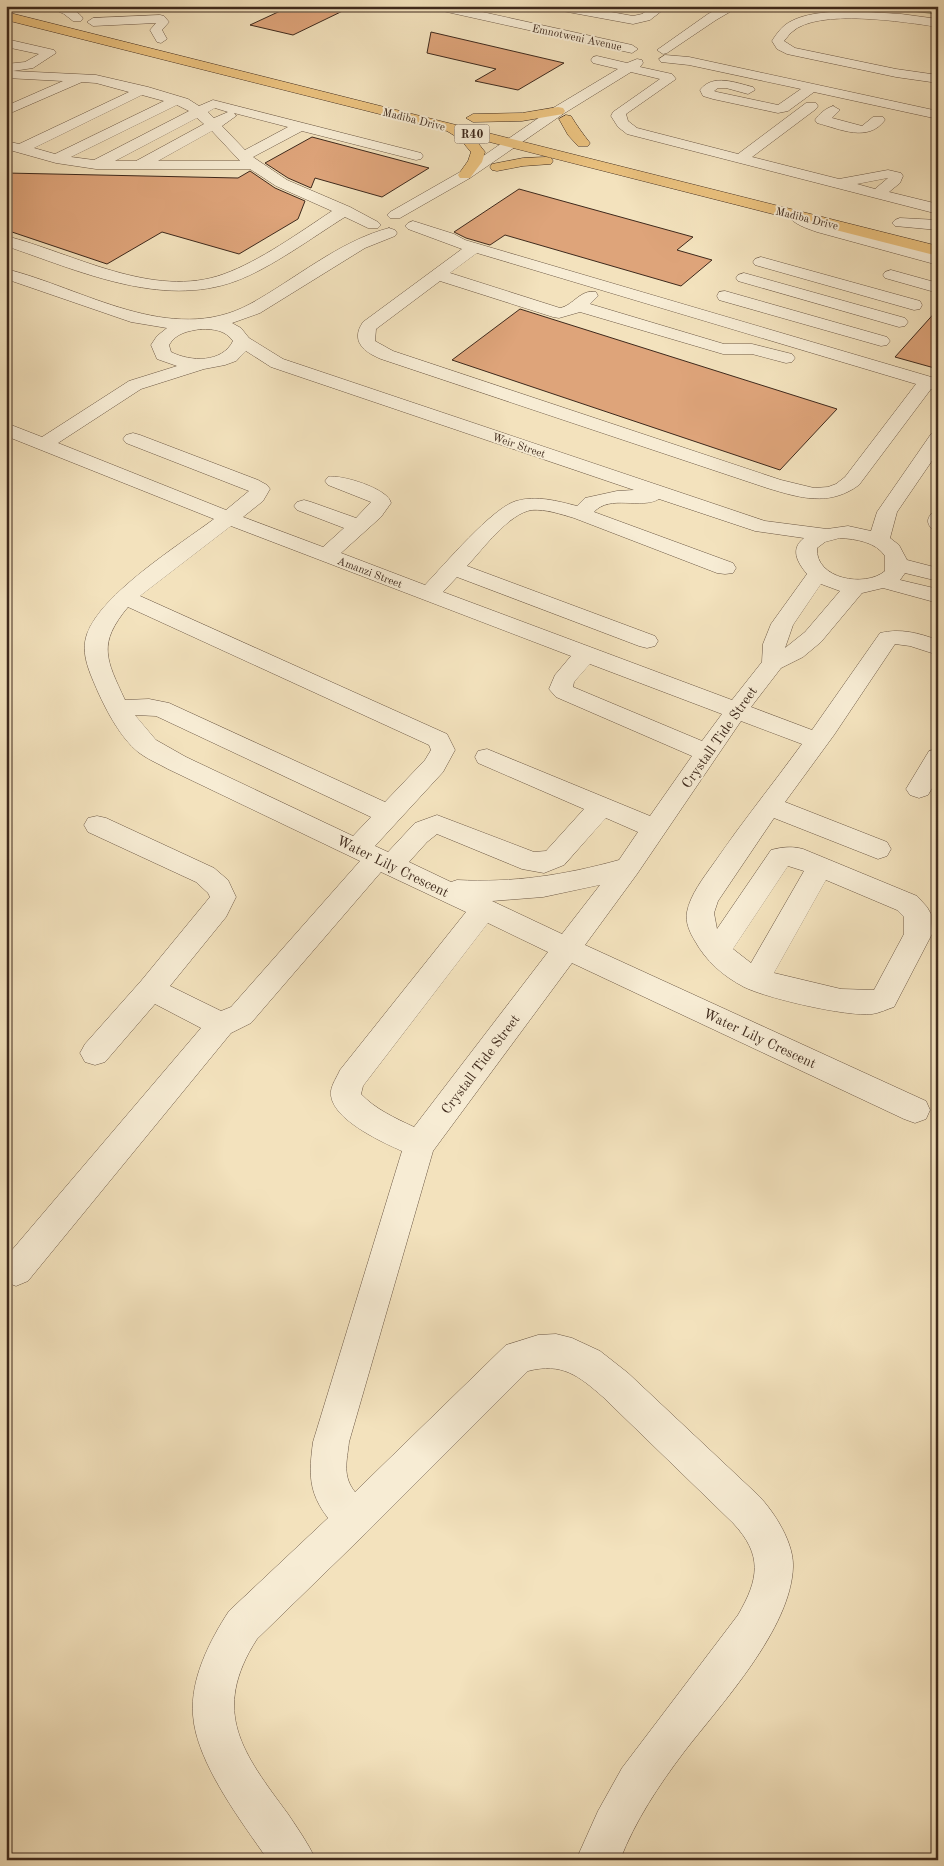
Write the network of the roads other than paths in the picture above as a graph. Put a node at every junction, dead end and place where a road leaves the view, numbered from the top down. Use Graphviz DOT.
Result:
graph roads {
  1 [pos="438,6"];
  2 [pos="557,6"];
  3 [pos="662,6"];
  4 [pos="734,6"];
  5 [pos="46,7"];
  6 [pos="6,16"];
  7 [pos="886,17"];
  8 [pos="93,22"];
  9 [pos="938,23"];
  10 [pos="880,31"];
  11 [pos="165,40"];
  12 [pos="6,43"];
  13 [pos="868,52"];
  14 [pos="50,53"];
  15 [pos="651,58"];
  16 [pos="597,60"];
  17 [pos="841,61"];
  18 [pos="860,65"];
  19 [pos="6,67"];
  20 [pos="829,70"];
  21 [pos="13,78"];
  22 [pos="80,78"];
  23 [pos="938,79"];
  24 [pos="117,83"];
  25 [pos="811,84"];
  26 [pos="143,90"];
  27 [pos="100,91"];
  28 [pos="830,92"];
  29 [pos="176,100"];
  30 [pos="794,100"];
  31 [pos="811,106"];
  32 [pos="241,110"];
  33 [pos="6,111"];
  34 [pos="198,111"];
  35 [pos="562,115"];
  36 [pos="938,116"];
  37 [pos="272,118"];
  38 [pos="214,124"];
  39 [pos="895,124"];
  40 [pos="301,126"];
  41 [pos="255,127"];
  42 [pos="453,130"];
  43 [pos="529,130"];
  44 [pos="551,135"];
  45 [pos="234,139"];
  46 [pos="510,144"];
  47 [pos="6,145"];
  48 [pos="527,148"];
  49 [pos="21,149"];
  50 [pos="416,156"];
  51 [pos="56,159"];
  52 [pos="249,160"];
  53 [pos="740,160"];
  54 [pos="96,165"];
  55 [pos="595,165"];
  56 [pos="138,166"];
  57 [pos="186,166"];
  58 [pos="497,167"];
  59 [pos="465,175"];
  60 [pos="837,184"];
  61 [pos="878,194"];
  62 [pos="938,209"];
  63 [pos="348,212"];
  64 [pos="795,215"];
  65 [pos="412,222"];
  66 [pos="895,222"];
  67 [pos="938,224"];
  68 [pos="385,225"];
  69 [pos="938,232"];
  70 [pos="6,240"];
  71 [pos="938,251"];
  72 [pos="466,255"];
  73 [pos="570,258"];
  74 [pos="938,260"];
  75 [pos="761,262"];
  76 [pos="555,271"];
  77 [pos="438,274"];
  78 [pos="10,275"];
  79 [pos="891,275"];
  80 [pos="744,278"];
  81 [pos="603,286"];
  82 [pos="938,288"];
  83 [pos="640,296"];
  84 [pos="725,296"];
  85 [pos="577,300"];
  86 [pos="914,305"];
  87 [pos="678,307"];
  88 [pos="254,309"];
  89 [pos="613,317"];
  90 [pos="136,318"];
  91 [pos="725,321"];
  92 [pos="899,322"];
  93 [pos="213,324"];
  94 [pos="189,326"];
  95 [pos="652,328"];
  96 [pos="241,338"];
  97 [pos="881,341"];
  98 [pos="700,342"];
  99 [pos="161,345"];
  100 [pos="208,364"];
  101 [pos="277,364"];
  102 [pos="805,364"];
  103 [pos="932,384"];
  104 [pos="135,385"];
  105 [pos="898,392"];
  106 [pos="916,397"];
  107 [pos="6,429"];
  108 [pos="938,438"];
  109 [pos="133,439"];
  110 [pos="44,444"];
  111 [pos="577,464"];
  112 [pos="335,481"];
  113 [pos="672,496"];
  114 [pos="304,506"];
  115 [pos="587,508"];
  116 [pos="887,512"];
  117 [pos="228,518"];
  118 [pos="938,518"];
  119 [pos="938,524"];
  120 [pos="358,526"];
  121 [pos="762,527"];
  122 [pos="849,532"];
  123 [pos="824,534"];
  124 [pos="879,540"];
  125 [pos="326,555"];
  126 [pos="898,564"];
  127 [pos="811,565"];
  128 [pos="453,568"];
  129 [pos="725,568"];
  130 [pos="938,575"];
  131 [pos="884,582"];
  132 [pos="856,586"];
  133 [pos="429,594"];
  134 [pos="938,596"];
  135 [pos="125,597"];
  136 [pos="647,641"];
  137 [pos="938,648"];
  138 [pos="586,654"];
  139 [pos="773,663"];
  140 [pos="118,708"];
  141 [pos="736,711"];
  142 [pos="818,741"];
  143 [pos="708,753"];
  144 [pos="487,757"];
  145 [pos="937,759"];
  146 [pos="919,789"];
  147 [pos="770,806"];
  148 [pos="601,807"];
  149 [pos="389,816"];
  150 [pos="97,825"];
  151 [pos="655,829"];
  152 [pos="878,849"];
  153 [pos="376,857"];
  154 [pos="628,867"];
  155 [pos="820,867"];
  156 [pos="722,872"];
  157 [pos="440,888"];
  158 [pos="759,888"];
  159 [pos="484,909"];
  160 [pos="566,948"];
  161 [pos="717,950"];
  162 [pos="756,980"];
  163 [pos="151,989"];
  164 [pos="221,1025"];
  165 [pos="95,1053"];
  166 [pos="915,1110"];
  167 [pos="419,1145"];
  168 [pos="16,1270"];
  169 [pos="353,1520"];
  170 [pos="294,1860"];
  171 [pos="598,1860"];
  1 -- 15 [label="street, Emnotweni Avenue"];
  2 -- 3 [label="street"];
  4 -- 15 [label="street"];
  5 -- 8 [label="main road"];
  6 -- 42 [label="main road, Madiba Drive / R40"];
  7 -- 9 [label="street"];
  7 -- 10 [label="street"];
  7 -- 17 [label="street"];
  8 -- 11 [label="main road"];
  8 -- 11 [label="street"];
  12 -- 14 [label="street"];
  13 -- 18 [label="street"];
  14 -- 19 [label="street"];
  14 -- 21 [label="street"];
  15 -- 16 [label="street"];
  15 -- 25 [label="street"];
  15 -- 35 [label="street"];
  15 -- 53 [label="street"];
  17 -- 18 [label="street"];
  17 -- 20 [label="street"];
  18 -- 23 [label="street"];
  21 -- 22 [label="street"];
  22 -- 24 [label="street"];
  22 -- 33 [label="street"];
  24 -- 26 [label="street"];
  24 -- 27 [label="street"];
  25 -- 28 [label="street"];
  25 -- 30 [label="street"];
  26 -- 29 [label="street"];
  26 -- 49 [label="street"];
  28 -- 31 [label="street"];
  28 -- 36 [label="street"];
  29 -- 34 [label="street"];
  29 -- 51 [label="street"];
  30 -- 30 [label="street"];
  31 -- 39 [label="street"];
  31 -- 53 [label="street"];
  32 -- 34 [label="street"];
  32 -- 37 [label="street"];
  32 -- 38 [label="street"];
  34 -- 38 [label="street"];
  34 -- 54 [label="street"];
  35 -- 43 [label="street"];
  35 -- 43 [label="main road, R40"];
  35 -- 44 [label="street"];
  35 -- 44 [label="main road, R40"];
  37 -- 40 [label="street"];
  37 -- 41 [label="street"];
  38 -- 45 [label="street"];
  38 -- 56 [label="street"];
  40 -- 50 [label="street"];
  40 -- 52 [label="street"];
  42 -- 46 [label="main road, Madiba Drive / R40"];
  42 -- 59 [label="main road"];
  43 -- 44 [label="main road, R40"];
  43 -- 46 [label="street"];
  44 -- 48 [label="street"];
  45 -- 52 [label="street"];
  45 -- 57 [label="street"];
  46 -- 48 [label="main road, Madiba Drive / R40"];
  46 -- 59 [label="street"];
  47 -- 49 [label="street"];
  48 -- 55 [label="main road, Madiba Drive / R40"];
  48 -- 58 [label="street"];
  49 -- 51 [label="street"];
  51 -- 54 [label="street"];
  52 -- 57 [label="street"];
  52 -- 63 [label="street"];
  53 -- 60 [label="street"];
  54 -- 56 [label="street"];
  55 -- 58 [label="main road"];
  55 -- 64 [label="main road, Madiba Drive / R40"];
  56 -- 57 [label="street"];
  58 -- 65 [label="street"];
  59 -- 68 [label="street"];
  60 -- 61 [label="street"];
  60 -- 61 [label="street"];
  61 -- 62 [label="street"];
  63 -- 68 [label="street"];
  63 -- 70 [label="street"];
  64 -- 71 [label="main road, Madiba Drive / R40"];
  64 -- 74 [label="street"];
  65 -- 68 [label="street"];
  65 -- 72 [label="street"];
  66 -- 67 [label="street"];
  66 -- 69 [label="main road"];
  68 -- 72 [label="street"];
  68 -- 88 [label="street"];
  72 -- 76 [label="street"];
  72 -- 77 [label="street"];
  73 -- 76 [label="street"];
  75 -- 86 [label="street"];
  76 -- 81 [label="street"];
  77 -- 85 [label="street"];
  77 -- 106 [label="street"];
  78 -- 90 [label="street"];
  79 -- 82 [label="street"];
  80 -- 92 [label="street"];
  81 -- 83 [label="street"];
  81 -- 85 [label="street"];
  83 -- 87 [label="street"];
  83 -- 89 [label="street"];
  84 -- 97 [label="street"];
  85 -- 89 [label="street"];
  87 -- 91 [label="street"];
  87 -- 95 [label="street"];
  88 -- 93 [label="street"];
  88 -- 96 [label="street"];
  89 -- 95 [label="street"];
  90 -- 94 [label="street"];
  90 -- 99 [label="street"];
  91 -- 98 [label="street"];
  91 -- 103 [label="street"];
  93 -- 94 [label="street"];
  93 -- 96 [label="street"];
  94 -- 99 [label="street"];
  95 -- 98 [label="street"];
  96 -- 100 [label="street"];
  96 -- 101 [label="street"];
  98 -- 102 [label="street"];
  99 -- 100 [label="street"];
  99 -- 104 [label="street"];
  100 -- 101 [label="street"];
  100 -- 104 [label="street"];
  101 -- 111 [label="street, Weir Street"];
  103 -- 106 [label="street"];
  104 -- 110 [label="street"];
  105 -- 106 [label="street"];
  107 -- 110 [label="street, Amanzi Street"];
  108 -- 116 [label="street"];
  109 -- 117 [label="street, Water Lily Crescent"];
  110 -- 117 [label="street, Amanzi Street"];
  111 -- 113 [label="street, Weir Street"];
  111 -- 115 [label="street"];
  112 -- 120 [label="street"];
  113 -- 115 [label="street"];
  113 -- 121 [label="street, Weir Street"];
  114 -- 120 [label="street"];
  115 -- 128 [label="street"];
  115 -- 129 [label="street"];
  116 -- 122 [label="street"];
  116 -- 124 [label="street"];
  117 -- 125 [label="street, Amanzi Street"];
  117 -- 135 [label="street, Water Lily Crescent"];
  118 -- 119 [label="street"];
  120 -- 125 [label="street"];
  121 -- 123 [label="street"];
  121 -- 127 [label="street"];
  122 -- 123 [label="street"];
  122 -- 124 [label="street"];
  123 -- 127 [label="street"];
  124 -- 126 [label="street"];
  125 -- 133 [label="street, Amanzi Street"];
  126 -- 130 [label="street"];
  126 -- 131 [label="street"];
  127 -- 132 [label="street"];
  127 -- 139 [label="street"];
  128 -- 133 [label="street"];
  128 -- 136 [label="street"];
  131 -- 132 [label="street"];
  131 -- 134 [label="street"];
  132 -- 139 [label="street, Crystall Tide Street"];
  133 -- 138 [label="street, Amanzi Street"];
  135 -- 140 [label="street, Water Lily Crescent"];
  135 -- 149 [label="street"];
  137 -- 142 [label="street"];
  138 -- 141 [label="street, Amanzi Street"];
  138 -- 143 [label="street"];
  139 -- 141 [label="street, Crystall Tide Street"];
  140 -- 149 [label="street"];
  140 -- 153 [label="street, Water Lily Crescent"];
  141 -- 142 [label="street, Amanzi Street"];
  141 -- 143 [label="street, Crystall Tide Street"];
  142 -- 147 [label="street"];
  143 -- 151 [label="street, Crystall Tide Street"];
  144 -- 148 [label="street"];
  145 -- 146 [label="street"];
  147 -- 152 [label="street"];
  147 -- 156 [label="street"];
  148 -- 151 [label="street"];
  148 -- 153 [label="street"];
  149 -- 153 [label="street"];
  150 -- 163 [label="street"];
  151 -- 154 [label="street, Crystall Tide Street"];
  153 -- 157 [label="street, Water Lily Crescent"];
  153 -- 164 [label="street"];
  154 -- 157 [label="street"];
  154 -- 160 [label="street, Crystall Tide Street"];
  155 -- 158 [label="street"];
  155 -- 162 [label="street"];
  155 -- 162 [label="street"];
  156 -- 158 [label="street"];
  156 -- 161 [label="street"];
  157 -- 159 [label="street, Water Lily Crescent"];
  158 -- 161 [label="street"];
  159 -- 160 [label="street, Water Lily Crescent"];
  159 -- 167 [label="street"];
  160 -- 166 [label="street, Water Lily Crescent"];
  160 -- 167 [label="street, Crystall Tide Street"];
  161 -- 162 [label="street"];
  163 -- 164 [label="street"];
  163 -- 165 [label="street"];
  164 -- 168 [label="street"];
  167 -- 169 [label="street, Crystall Tide Street"];
  169 -- 170 [label="street"];
  169 -- 171 [label="street"];
}
